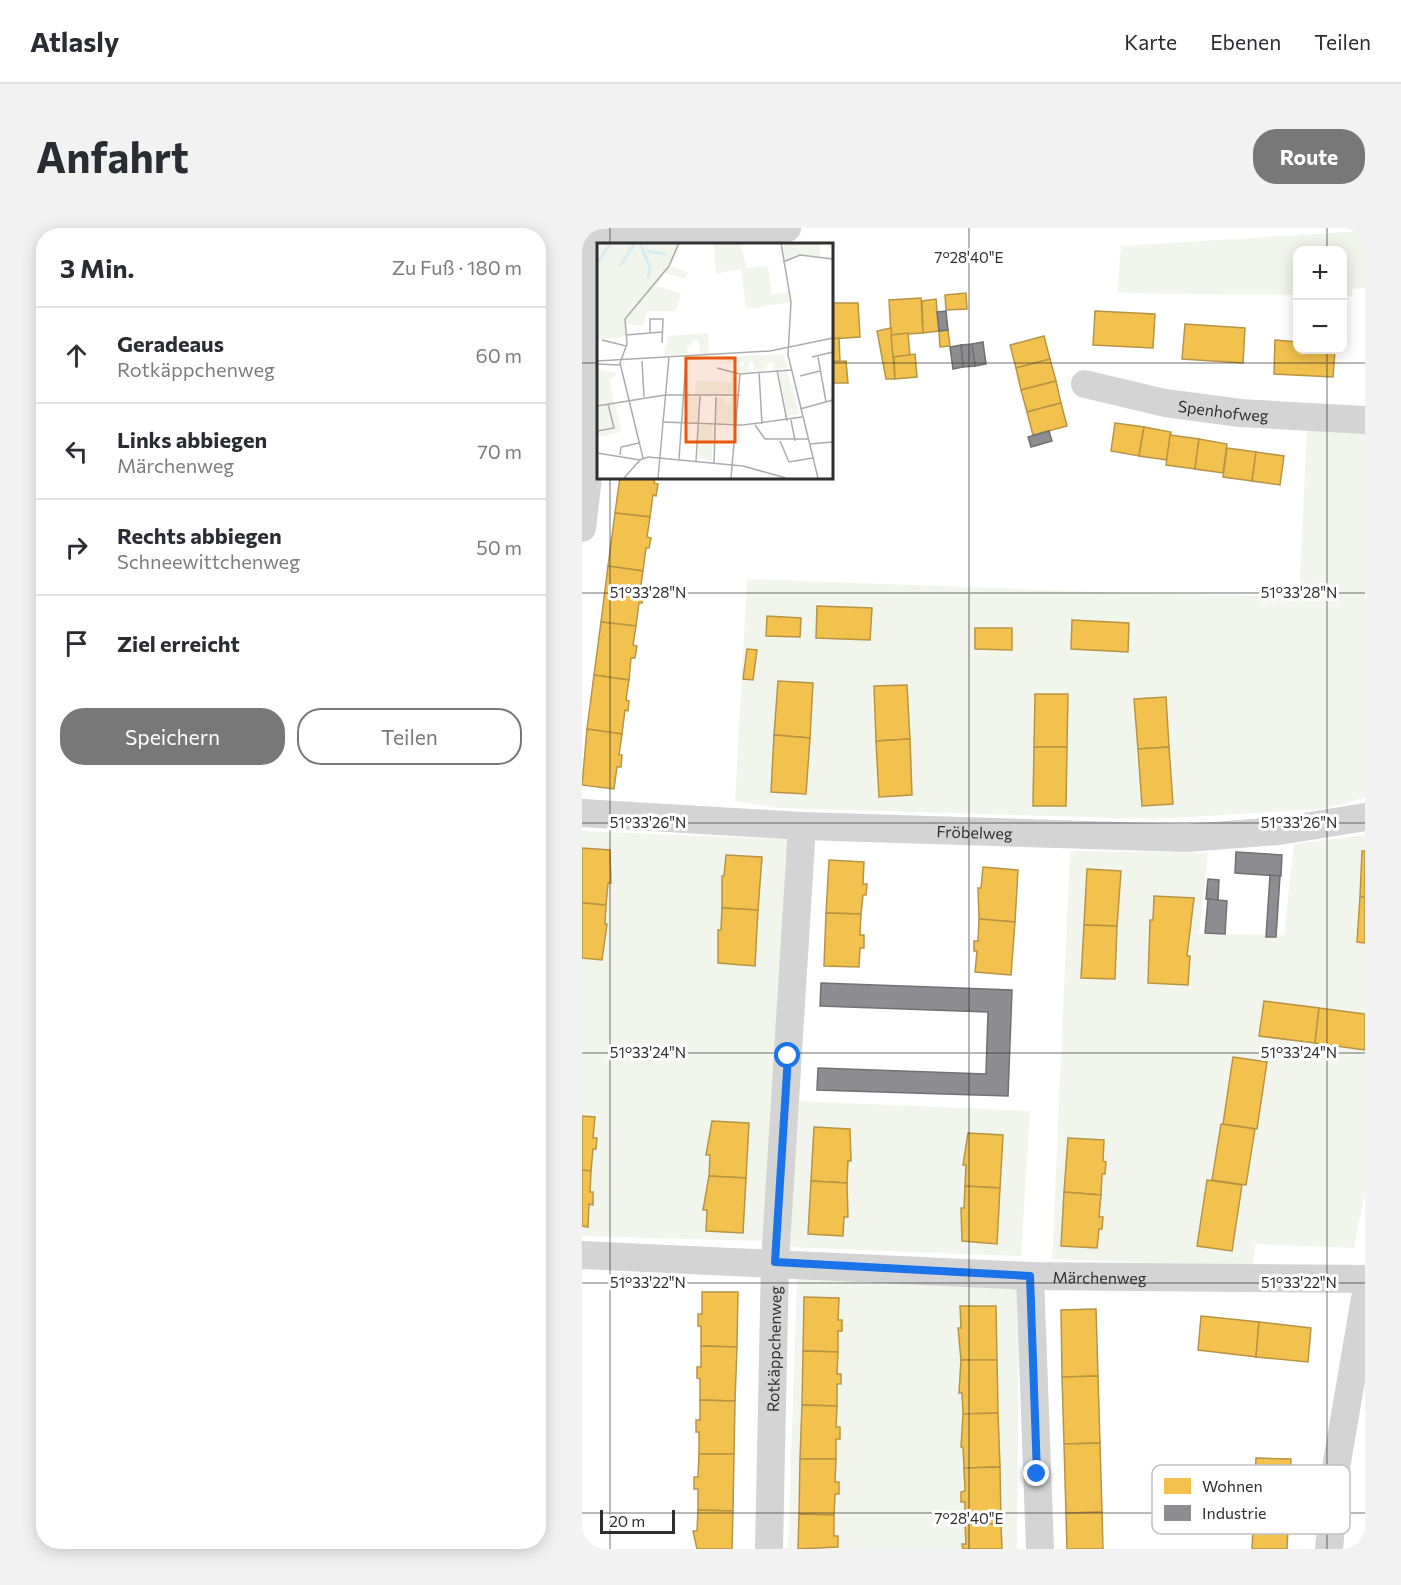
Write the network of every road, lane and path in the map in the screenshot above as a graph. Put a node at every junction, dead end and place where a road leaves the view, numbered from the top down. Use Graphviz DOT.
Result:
graph roads {
  1 [pos="787,228"];
  2 [pos="597,243"];
  3 [pos="601,243"];
  4 [pos="1085,384"];
  5 [pos="1365,420"];
  6 [pos="582,528"];
  7 [pos="582,813"];
  8 [pos="1365,818"];
  9 [pos="802,825"];
  10 [pos="582,1255"];
  11 [pos="775,1262"];
  12 [pos="1030,1276"];
  13 [pos="1365,1279"];
  14 [pos="1365,1298"];
  15 [pos="1337,1465"];
  16 [pos="1330,1534"];
  17 [pos="769,1549"];
  18 [pos="1040,1549"];
  19 [pos="1329,1549"];
  1 -- 3 [label="street"];
  2 -- 6 [label="street"];
  4 -- 5 [label="street, Spenhofweg"];
  7 -- 9 [label="street, Fröbelweg"];
  8 -- 9 [label="street, Fröbelweg"];
  9 -- 11 [label="street, Rotkäppchenweg"];
  10 -- 11 [label="street, Märchenweg"];
  11 -- 12 [label="street, Märchenweg"];
  11 -- 17 [label="street, Rotkäppchenweg"];
  12 -- 13 [label="street, Märchenweg"];
  12 -- 18 [label="street"];
  14 -- 15 [label="street"];
  16 -- 19 [label="street"];
}
